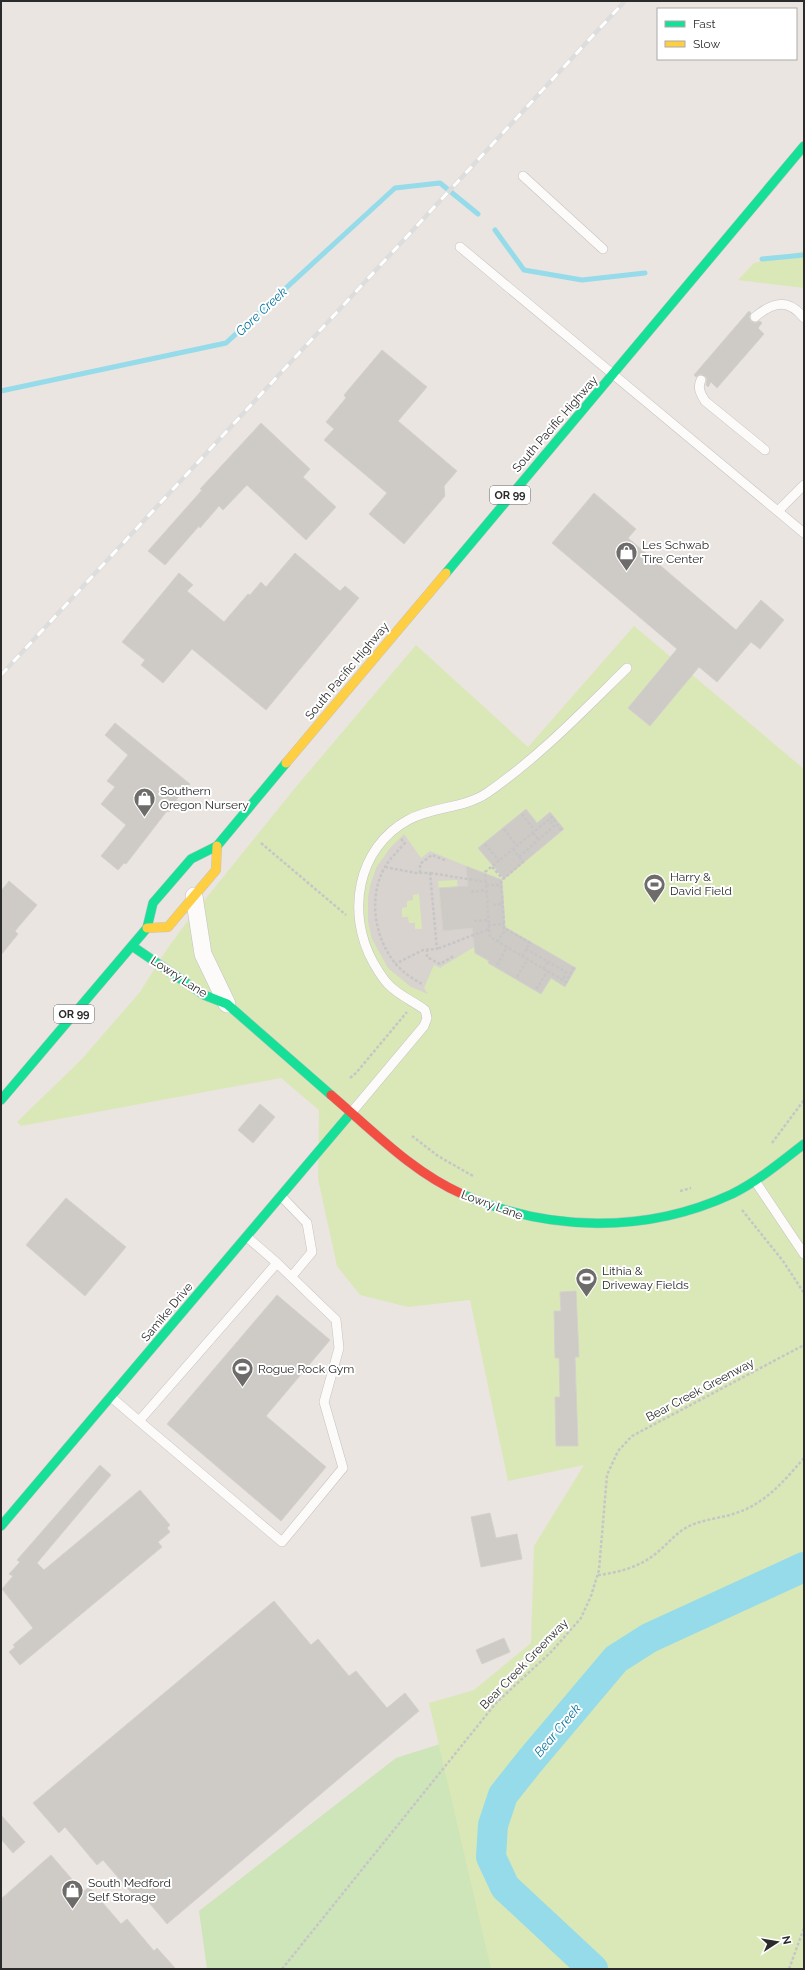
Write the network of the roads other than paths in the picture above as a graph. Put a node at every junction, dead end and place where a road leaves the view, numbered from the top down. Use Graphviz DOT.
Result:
graph roads {
  1 [pos="804,146"];
  2 [pos="523,176"];
  3 [pos="460,247"];
  4 [pos="604,249"];
  5 [pos="755,317"];
  6 [pos="804,318"];
  7 [pos="613,375"];
  8 [pos="701,380"];
  9 [pos="765,450"];
  10 [pos="804,485"];
  11 [pos="778,511"];
  12 [pos="804,533"];
  13 [pos="626,668"];
  14 [pos="217,846"];
  15 [pos="194,896"];
  16 [pos="147,928"];
  17 [pos="132,946"];
  18 [pos="227,1004"];
  19 [pos="1,1100"];
  20 [pos="351,1113"];
  21 [pos="804,1144"];
  22 [pos="755,1181"];
  23 [pos="281,1196"];
  24 [pos="247,1237"];
  25 [pos="804,1254"];
  26 [pos="277,1263"];
  27 [pos="292,1276"];
  28 [pos="111,1397"];
  29 [pos="140,1421"];
  30 [pos="1,1526"];
  1 -- 7 [label="main road, South Pacific Highway / OR 99"];
  2 -- 4 [label="lane"];
  3 -- 7 [label="lane"];
  5 -- 6 [label="lane"];
  7 -- 11 [label="lane"];
  7 -- 14 [label="main road, South Pacific Highway / OR 99"];
  8 -- 9 [label="lane"];
  10 -- 11 [label="lane"];
  11 -- 12 [label="lane"];
  13 -- 20 [label="lane"];
  14 -- 15 [label="main road"];
  14 -- 16 [label="main road, South Pacific Highway / OR 99"];
  15 -- 16 [label="main road"];
  15 -- 18 [label="street, Lowry Lane"];
  16 -- 17 [label="main road, South Pacific Highway / OR 99"];
  17 -- 18 [label="main road, Lowry Lane"];
  17 -- 19 [label="main road, South Pacific Highway / OR 99"];
  18 -- 20 [label="main road, Lowry Lane"];
  20 -- 22 [label="main road, Lowry Lane"];
  20 -- 23 [label="main road, Samike Drive"];
  21 -- 22 [label="main road, Lowry Lane"];
  22 -- 25 [label="lane"];
  23 -- 24 [label="main road, Samike Drive"];
  23 -- 27 [label="lane"];
  24 -- 26 [label="lane"];
  24 -- 28 [label="main road, Samike Drive"];
  26 -- 27 [label="lane"];
  26 -- 29 [label="lane"];
  27 -- 29 [label="lane"];
  28 -- 29 [label="lane"];
  28 -- 30 [label="main road, Samike Drive"];
}
